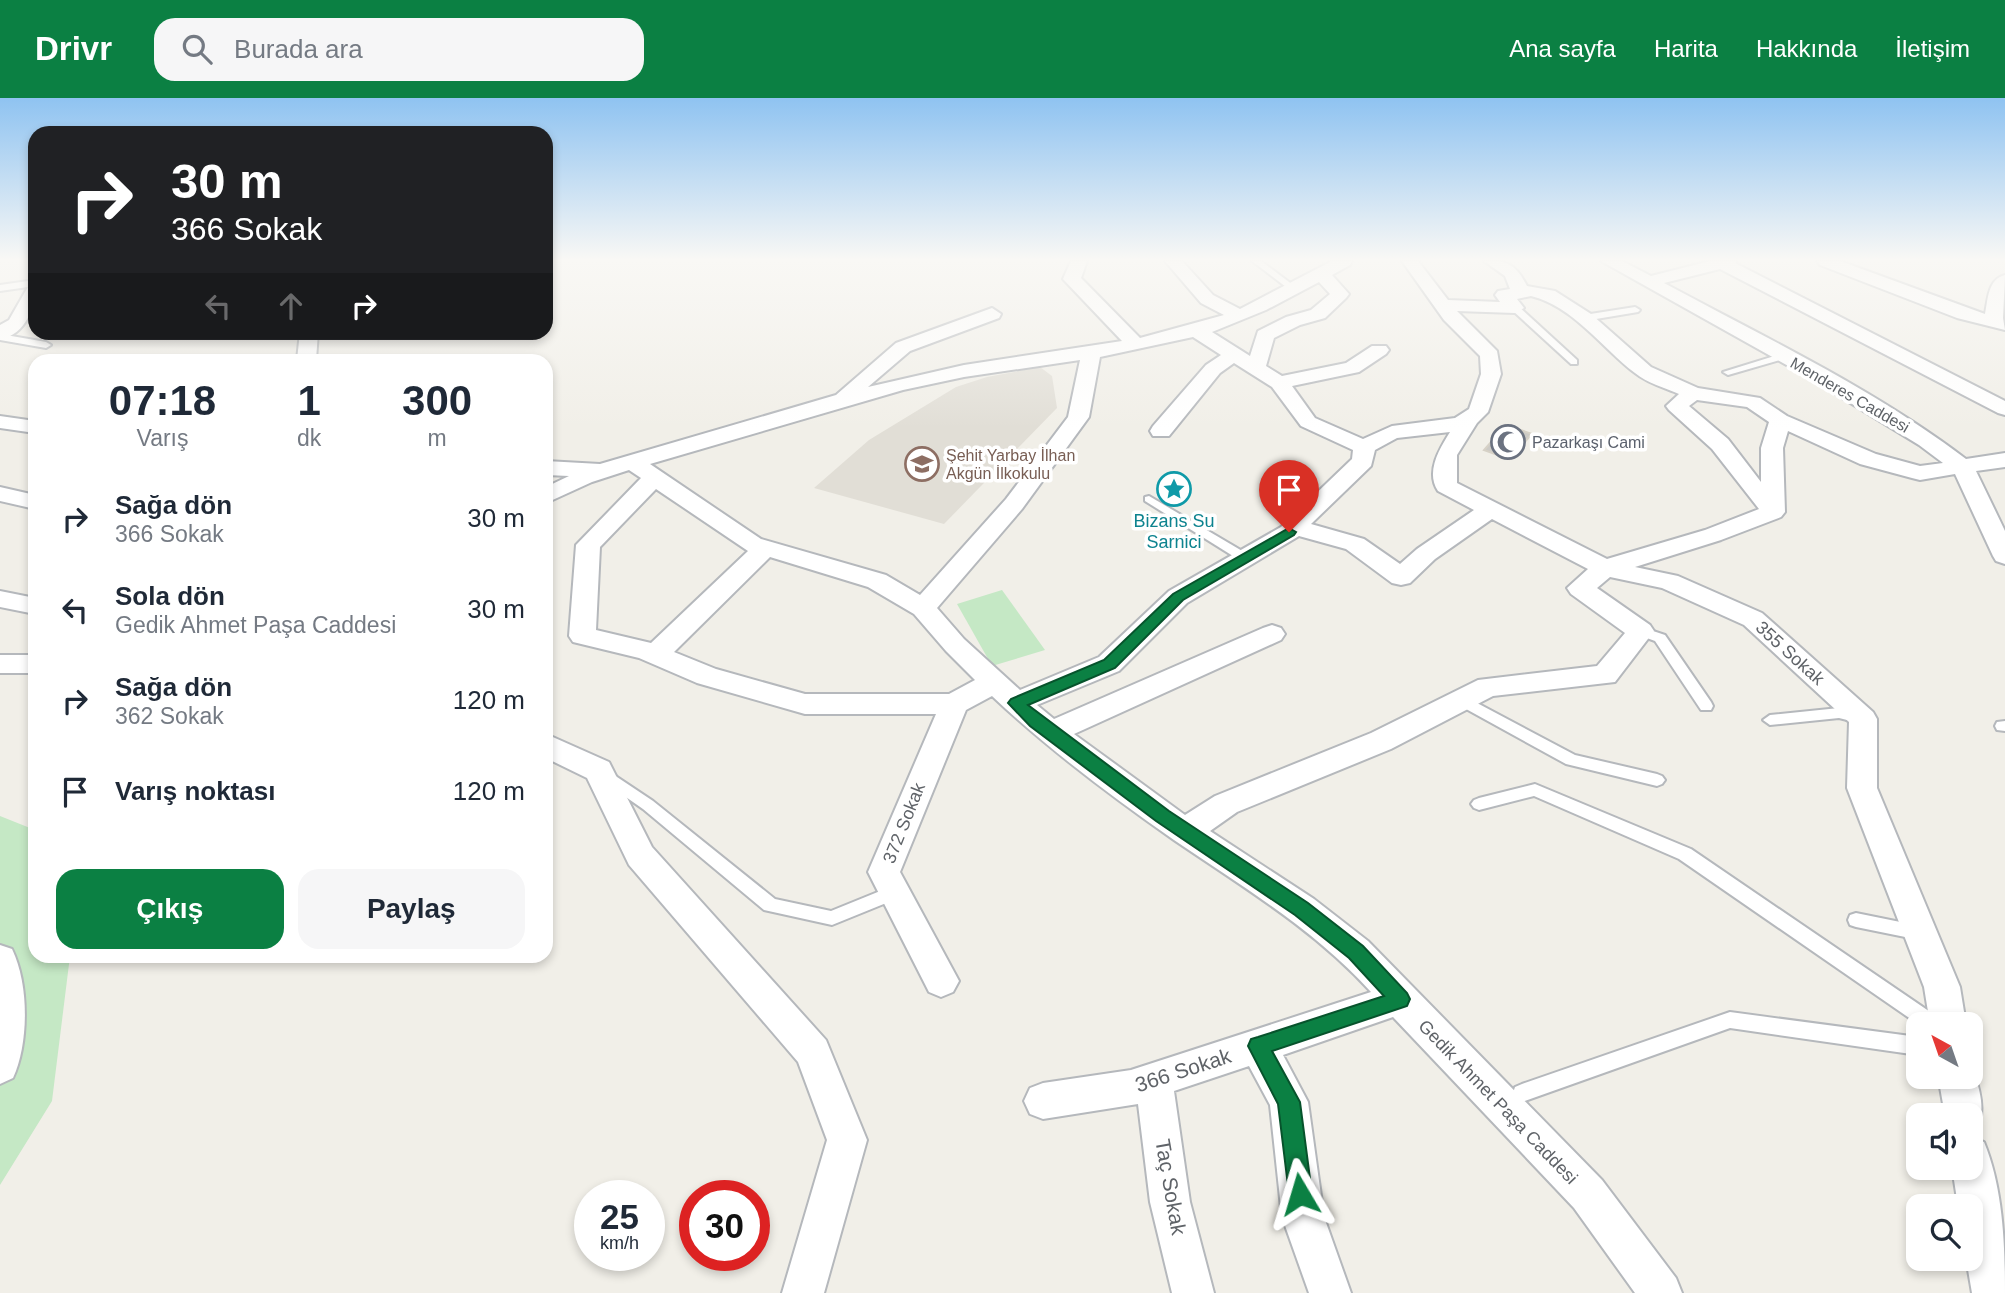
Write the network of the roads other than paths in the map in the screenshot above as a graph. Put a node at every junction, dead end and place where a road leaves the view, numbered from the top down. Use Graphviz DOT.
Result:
graph roads {
  1 [pos="19,317"];
  2 [pos="985,317"];
  3 [pos="1109,317"];
  4 [pos="1236,317"];
  5 [pos="1308,317"];
  6 [pos="1454,317"];
  7 [pos="1533,317"];
  8 [pos="1592,317"];
  9 [pos="1712,317"];
  10 [pos="1829,317"];
  11 [pos="1975,317"];
  12 [pos="1584,318"];
  13 [pos="1999,323"];
  14 [pos="1195,330"];
  15 [pos="0,335"];
  16 [pos="1135,344"];
  17 [pos="46,345"];
  18 [pos="1380,349"];
  19 [pos="1091,352"];
  20 [pos="1234,355"];
  21 [pos="1784,356"];
  22 [pos="1574,362"];
  23 [pos="1256,368"];
  24 [pos="1728,372"];
  25 [pos="1279,383"];
  26 [pos="1693,393"];
  27 [pos="841,399"];
  28 [pos="2005,410"];
  29 [pos="1469,418"];
  30 [pos="1780,420"];
  31 [pos="0,422"];
  32 [pos="28,426"];
  33 [pos="1161,431"];
  34 [pos="1364,447"];
  35 [pos="2005,460"];
  36 [pos="553,468"];
  37 [pos="1963,468"];
  38 [pos="631,470"];
  39 [pos="0,494"];
  40 [pos="553,494"];
  41 [pos="1149,499"];
  42 [pos="28,500"];
  43 [pos="1491,509"];
  44 [pos="1773,512"];
  45 [pos="1294,527"];
  46 [pos="765,548"];
  47 [pos="2004,548"];
  48 [pos="1245,558"];
  49 [pos="1605,568"];
  50 [pos="0,598"];
  51 [pos="28,604"];
  52 [pos="923,607"];
  53 [pos="1641,632"];
  54 [pos="1272,634"];
  55 [pos="655,655"];
  56 [pos="0,664"];
  57 [pos="28,664"];
  58 [pos="1005,693"];
  59 [pos="1462,700"];
  60 [pos="954,704"];
  61 [pos="1706,706"];
  62 [pos="1863,719"];
  63 [pos="1770,720"];
  64 [pos="1050,733"];
  65 [pos="553,748"];
  66 [pos="598,771"];
  67 [pos="1657,780"];
  68 [pos="1479,804"];
  69 [pos="1185,831"];
  70 [pos="895,892"];
  71 [pos="1856,920"];
  72 [pos="1921,933"];
  73 [pos="0,960"];
  74 [pos="941,981"];
  75 [pos="1400,999"];
  76 [pos="1915,1012"];
  77 [pos="1946,1012"];
  78 [pos="1906,1044"];
  79 [pos="1258,1046"];
  80 [pos="0,1066"];
  81 [pos="1154,1081"];
  82 [pos="1522,1093"];
  83 [pos="1043,1101"];
  84 [pos="1974,1180"];
  85 [pos="803,1293"];
  86 [pos="1193,1293"];
  87 [pos="1330,1293"];
  88 [pos="1661,1293"];
  89 [pos="1993,1293"];
  1 -- 15 [label="street"];
  2 -- 27 [label="street"];
  3 -- 16 [label="street"];
  4 -- 14 [label="street"];
  5 -- 23 [label="street"];
  6 -- 29 [label="street"];
  7 -- 22 [label="lane"];
  8 -- 12 [label="lane"];
  9 -- 21 [label="street, Menderes Caddesi"];
  10 -- 28 [label="street"];
  11 -- 13 [label="street"];
  12 -- 26 [label="street"];
  14 -- 16 [label="street"];
  14 -- 20 [label="street"];
  15 -- 17 [label="lane"];
  16 -- 19 [label="street"];
  18 -- 25 [label="street"];
  19 -- 27 [label="street"];
  19 -- 52 [label="street"];
  20 -- 23 [label="street"];
  20 -- 33 [label="street"];
  21 -- 24 [label="lane"];
  21 -- 37 [label="street, Menderes Caddesi"];
  23 -- 25 [label="street"];
  25 -- 34 [label="street"];
  26 -- 30 [label="street"];
  26 -- 44 [label="street"];
  27 -- 38 [label="street"];
  29 -- 34 [label="street"];
  29 -- 43 [label="street, 355 Sokak"];
  30 -- 37 [label="street"];
  30 -- 44 [label="street"];
  31 -- 32 [label="street"];
  34 -- 45 [label="street"];
  35 -- 37 [label="street"];
  36 -- 38 [label="street"];
  37 -- 47 [label="street, Menderes Caddesi"];
  38 -- 40 [label="street"];
  38 -- 46 [label="street, Gedik Ahmet Paşa Caddesi"];
  38 -- 55 [label="street"];
  39 -- 42 [label="street"];
  41 -- 48 [label="lane"];
  43 -- 45 [label="street"];
  43 -- 49 [label="street, 355 Sokak"];
  44 -- 49 [label="street"];
  45 -- 48 [label="street"];
  46 -- 52 [label="street, Gedik Ahmet Paşa Caddesi"];
  46 -- 55 [label="street"];
  48 -- 58 [label="street"];
  49 -- 53 [label="street"];
  49 -- 62 [label="street, 355 Sokak"];
  50 -- 51 [label="street"];
  52 -- 58 [label="street, Gedik Ahmet Paşa Caddesi"];
  53 -- 59 [label="street"];
  53 -- 61 [label="lane"];
  54 -- 64 [label="street"];
  55 -- 60 [label="street"];
  56 -- 57 [label="street"];
  58 -- 60 [label="street"];
  58 -- 64 [label="street, Gedik Ahmet Paşa Caddesi"];
  59 -- 67 [label="lane"];
  59 -- 69 [label="street"];
  60 -- 70 [label="street, 372 Sokak"];
  62 -- 63 [label="lane"];
  62 -- 72 [label="street"];
  64 -- 69 [label="street, Gedik Ahmet Paşa Caddesi"];
  65 -- 66 [label="street"];
  66 -- 70 [label="lane"];
  66 -- 85 [label="street"];
  68 -- 76 [label="lane"];
  69 -- 75 [label="street, Gedik Ahmet Paşa Caddesi"];
  70 -- 74 [label="street, 372 Sokak"];
  71 -- 72 [label="lane"];
  72 -- 77 [label="street"];
  73 -- 80 [label="street"];
  75 -- 79 [label="street, 366 Sokak"];
  75 -- 88 [label="street, Gedik Ahmet Paşa Caddesi"];
  78 -- 82 [label="lane"];
  79 -- 81 [label="street, 366 Sokak"];
  79 -- 87 [label="street"];
  81 -- 83 [label="street, 366 Sokak"];
  81 -- 86 [label="street, Taç Sokak"];
  84 -- 89 [label="street"];
}
